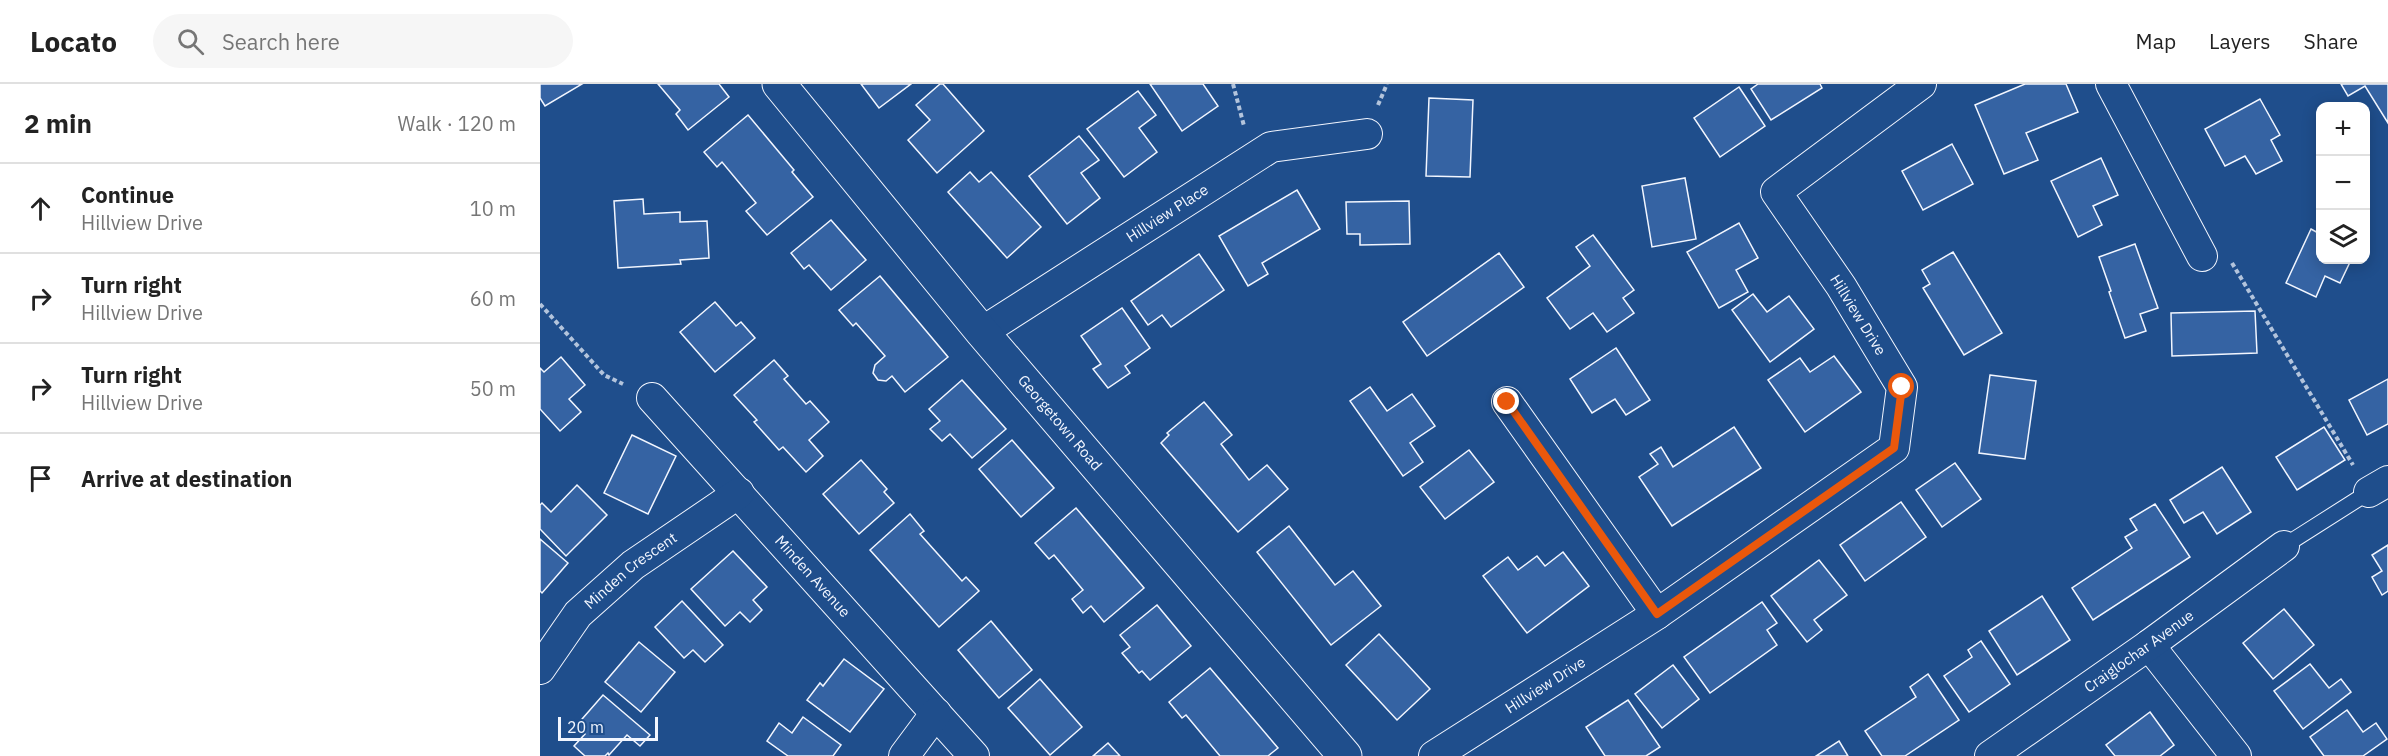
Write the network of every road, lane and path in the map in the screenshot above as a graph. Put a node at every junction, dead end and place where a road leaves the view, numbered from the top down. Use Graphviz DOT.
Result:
graph roads {
  1 [pos="779,84"];
  2 [pos="1233,84"];
  3 [pos="1921,84"];
  4 [pos="2111,84"];
  5 [pos="1367,134"];
  6 [pos="1253,158"];
  7 [pos="2202,256"];
  8 [pos="540,304"];
  9 [pos="982,332"];
  10 [pos="652,398"];
  11 [pos="1507,402"];
  12 [pos="2378,487"];
  13 [pos="739,493"];
  14 [pos="2284,546"];
  15 [pos="1657,614"];
  16 [pos="2149,645"];
  17 [pos="540,669"];
  18 [pos="936,713"];
  19 [pos="904,756"];
  20 [pos="974,756"];
  21 [pos="1345,756"];
  22 [pos="1434,756"];
  23 [pos="1990,756"];
  24 [pos="2236,756"];
  1 -- 9 [label="street, Georgetown Road"];
  2 -- 6 [label="path"];
  3 -- 15 [label="street, Hillview Drive"];
  4 -- 7 [label="street"];
  5 -- 6 [label="street, Hillview Place"];
  6 -- 9 [label="street, Hillview Place"];
  7 -- 12 [label="path"];
  8 -- 10 [label="path"];
  9 -- 21 [label="street, Georgetown Road"];
  10 -- 13 [label="street, Minden Avenue"];
  11 -- 15 [label="street"];
  12 -- 14 [label="lane"];
  13 -- 17 [label="street, Minden Crescent"];
  13 -- 18 [label="street, Minden Avenue"];
  14 -- 16 [label="street, Craiglochar Avenue"];
  15 -- 22 [label="street, Hillview Drive"];
  16 -- 23 [label="street, Craiglochar Avenue"];
  16 -- 24 [label="street"];
  18 -- 19 [label="street"];
  18 -- 20 [label="street, Minden Avenue"];
}
